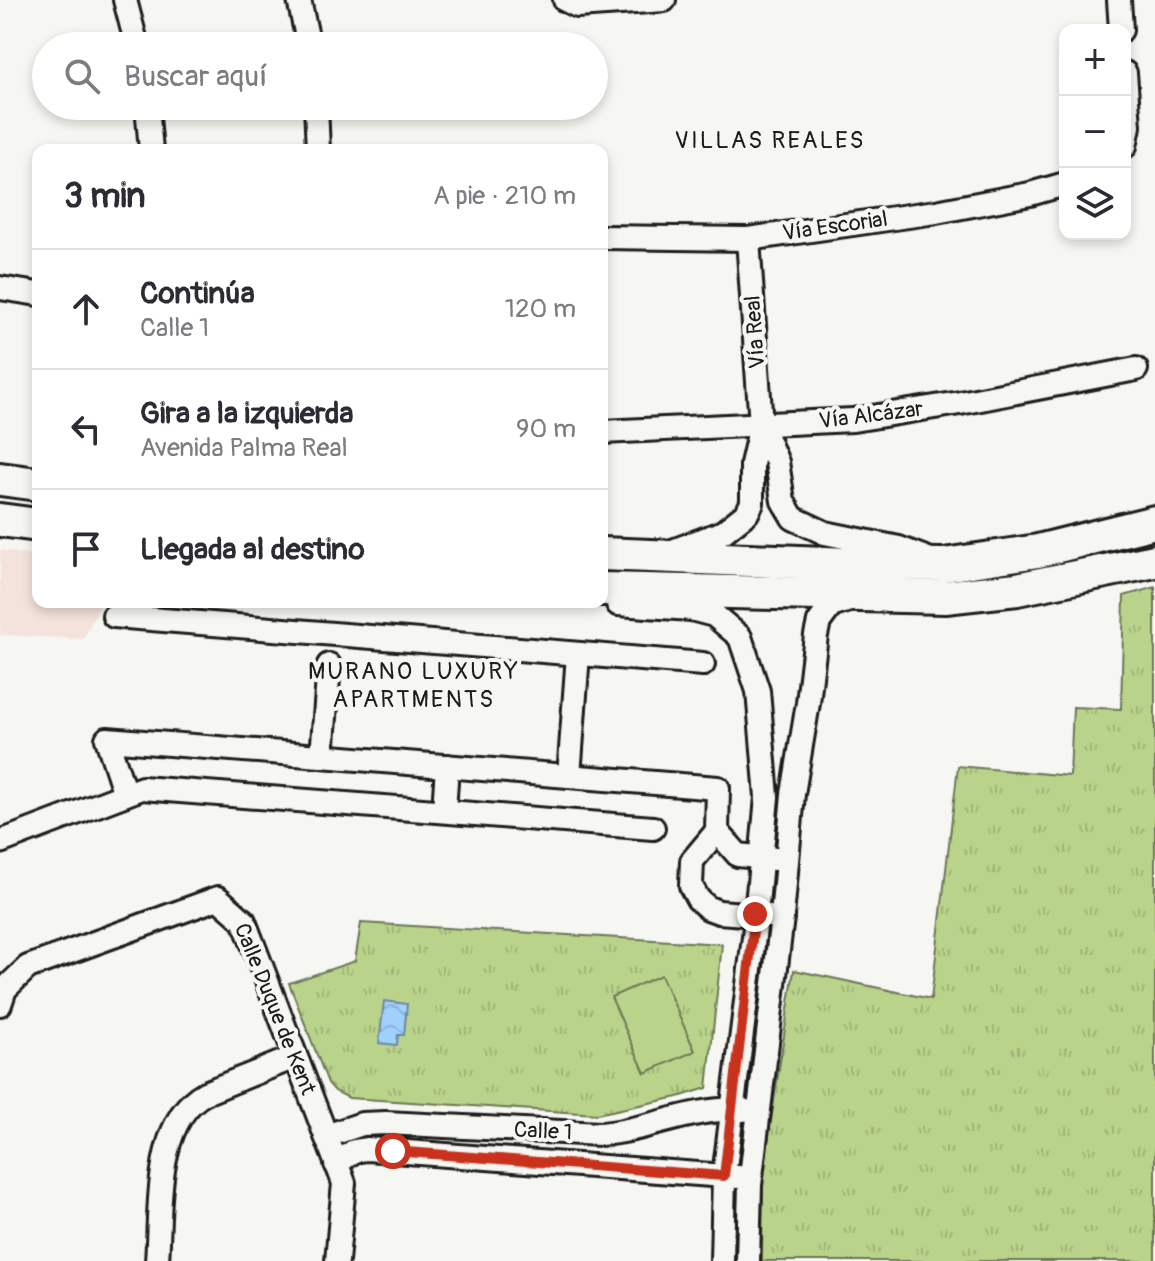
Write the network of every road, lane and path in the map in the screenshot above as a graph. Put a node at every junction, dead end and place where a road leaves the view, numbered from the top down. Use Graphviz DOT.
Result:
graph roads {
  1 [pos="125,0"];
  2 [pos="299,0"];
  3 [pos="565,0"];
  4 [pos="664,0"];
  5 [pos="1119,0"];
  6 [pos="1121,24"];
  7 [pos="133,32"];
  8 [pos="306,32"];
  9 [pos="148,120"];
  10 [pos="317,120"];
  11 [pos="150,144"];
  12 [pos="318,144"];
  13 [pos="1059,185"];
  14 [pos="608,237"];
  15 [pos="748,239"];
  16 [pos="0,288"];
  17 [pos="32,293"];
  18 [pos="1136,369"];
  19 [pos="761,425"];
  20 [pos="608,432"];
  21 [pos="0,479"];
  22 [pos="32,483"];
  23 [pos="0,520"];
  24 [pos="1155,522"];
  25 [pos="32,524"];
  26 [pos="608,554"];
  27 [pos="659,557"];
  28 [pos="1155,561"];
  29 [pos="944,565"];
  30 [pos="608,589"];
  31 [pos="864,595"];
  32 [pos="608,602"];
  33 [pos="114,616"];
  34 [pos="578,654"];
  35 [pos="703,664"];
  36 [pos="329,665"];
  37 [pos="322,756"];
  38 [pos="447,766"];
  39 [pos="569,776"];
  40 [pos="125,794"];
  41 [pos="444,811"];
  42 [pos="653,828"];
  43 [pos="717,831"];
  44 [pos="0,842"];
  45 [pos="761,858"];
  46 [pos="788,861"];
  47 [pos="755,914"];
  48 [pos="782,917"];
  49 [pos="0,1004"];
  50 [pos="295,1057"];
  51 [pos="731,1109"];
  52 [pos="760,1111"];
  53 [pos="326,1136"];
  54 [pos="336,1164"];
  55 [pos="724,1176"];
  56 [pos="751,1178"];
  57 [pos="157,1261"];
  58 [pos="337,1261"];
  59 [pos="722,1261"];
  60 [pos="748,1261"];
  1 -- 7 [label="street"];
  2 -- 8 [label="street"];
  3 -- 4 [label="street"];
  5 -- 6 [label="street"];
  9 -- 11 [label="street"];
  10 -- 12 [label="street"];
  13 -- 15 [label="street, Vía Escorial"];
  14 -- 15 [label="street, Vía Escorial"];
  15 -- 19 [label="street, Vía Real"];
  16 -- 17 [label="street"];
  18 -- 19 [label="street, Vía Alcázar"];
  19 -- 20 [label="street, Vía Alcázar"];
  19 -- 27 [label="street"];
  19 -- 29 [label="street"];
  21 -- 22 [label="main road"];
  23 -- 25 [label="main road"];
  24 -- 29 [label="main road"];
  26 -- 27 [label="main road"];
  27 -- 29 [label="main road"];
  28 -- 31 [label="main road"];
  30 -- 31 [label="main road"];
  31 -- 46 [label="street"];
  32 -- 45 [label="street"];
  33 -- 34 [label="street"];
  34 -- 35 [label="street"];
  34 -- 39 [label="street"];
  36 -- 37 [label="street"];
  37 -- 38 [label="street"];
  37 -- 40 [label="street"];
  38 -- 39 [label="street"];
  38 -- 41 [label="street"];
  39 -- 43 [label="street"];
  40 -- 41 [label="street"];
  40 -- 44 [label="street"];
  41 -- 42 [label="street"];
  43 -- 45 [label="street"];
  43 -- 47 [label="street"];
  45 -- 46 [label="street"];
  45 -- 47 [label="street"];
  46 -- 48 [label="street"];
  47 -- 48 [label="street"];
  47 -- 51 [label="street"];
  48 -- 52 [label="street"];
  49 -- 50 [label="street, Calle Duque de Kent"];
  50 -- 53 [label="street, Calle Duque de Kent"];
  50 -- 57 [label="street"];
  51 -- 52 [label="street, Calle 1"];
  51 -- 53 [label="street, Calle 1"];
  51 -- 55 [label="street"];
  52 -- 56 [label="street"];
  53 -- 54 [label="street, Calle Duque de Kent"];
  54 -- 55 [label="street, Calle 1"];
  54 -- 58 [label="street, Calle Duque de Kent"];
  55 -- 56 [label="street, Calle 1"];
  55 -- 59 [label="street"];
  56 -- 60 [label="street"];
}
